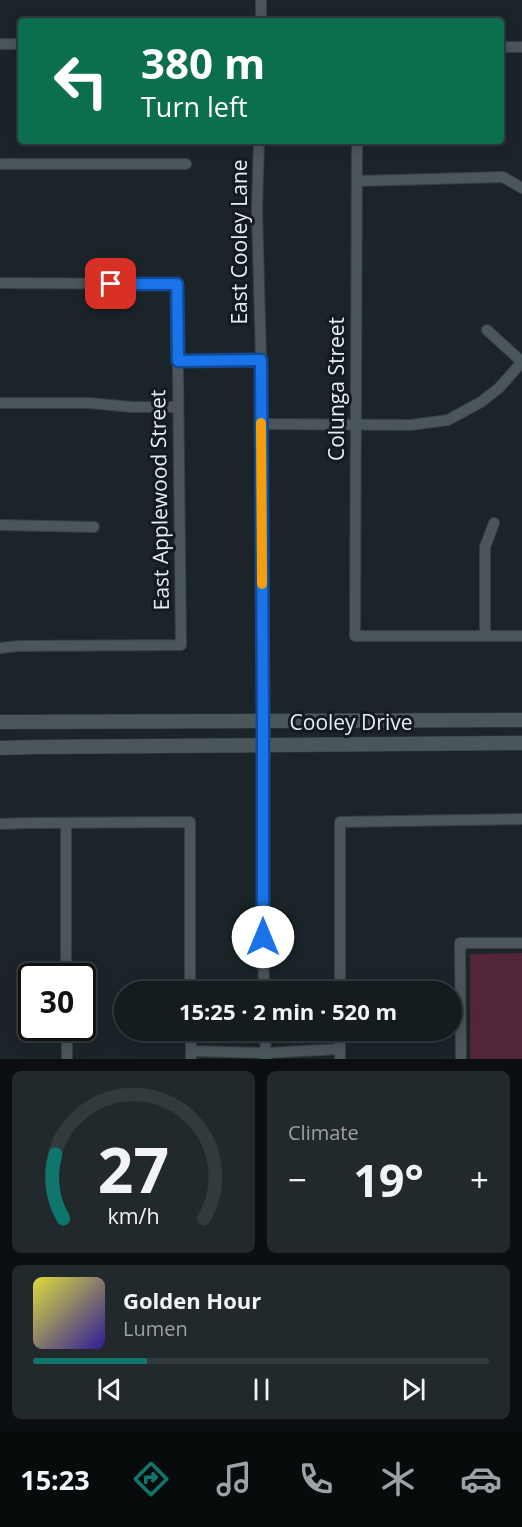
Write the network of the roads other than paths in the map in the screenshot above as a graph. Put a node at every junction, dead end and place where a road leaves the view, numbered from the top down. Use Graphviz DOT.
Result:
graph roads {
  1 [pos="261,0"];
  2 [pos="261,18"];
  3 [pos="0,44"];
  4 [pos="18,44"];
  5 [pos="504,47"];
  6 [pos="522,47"];
  7 [pos="259,144"];
  8 [pos="357,144"];
  9 [pos="0,164"];
  10 [pos="186,164"];
  11 [pos="358,181"];
  12 [pos="522,188"];
  13 [pos="0,283"];
  14 [pos="487,330"];
  15 [pos="261,360"];
  16 [pos="178,361"];
  17 [pos="522,362"];
  18 [pos="0,403"];
  19 [pos="178,407"];
  20 [pos="261,424"];
  21 [pos="356,425"];
  22 [pos="494,523"];
  23 [pos="0,525"];
  24 [pos="94,527"];
  25 [pos="485,636"];
  26 [pos="522,636"];
  27 [pos="0,648"];
  28 [pos="522,720"];
  29 [pos="0,722"];
  30 [pos="263,722"];
  31 [pos="522,743"];
  32 [pos="262,745"];
  33 [pos="0,748"];
  34 [pos="522,819"];
  35 [pos="66,823"];
  36 [pos="0,824"];
  37 [pos="522,944"];
  38 [pos="66,963"];
  39 [pos="190,981"];
  40 [pos="264,981"];
  41 [pos="340,981"];
  42 [pos="67,1041"];
  43 [pos="265,1041"];
  44 [pos="340,1054"];
  45 [pos="191,1055"];
  46 [pos="266,1056"];
  47 [pos="67,1059"];
  48 [pos="461,1059"];
  1 -- 2 [label="street"];
  3 -- 4 [label="street"];
  5 -- 6 [label="street"];
  7 -- 15 [label="street, East Cooley Lane"];
  8 -- 11 [label="street, Colunga Street"];
  9 -- 10 [label="street"];
  11 -- 12 [label="street"];
  11 -- 21 [label="street, Colunga Street"];
  13 -- 16 [label="street, East Applewood Street"];
  14 -- 17 [label="street"];
  15 -- 16 [label="street"];
  15 -- 20 [label="street, East Cooley Lane"];
  16 -- 19 [label="street, East Applewood Street"];
  17 -- 21 [label="street"];
  18 -- 19 [label="street"];
  19 -- 27 [label="street, East Applewood Street"];
  20 -- 21 [label="street"];
  20 -- 30 [label="street, East Cooley Lane"];
  21 -- 25 [label="street, Colunga Street"];
  22 -- 25 [label="street"];
  23 -- 24 [label="street"];
  25 -- 26 [label="street"];
  28 -- 30 [label="street, Cooley Drive"];
  29 -- 30 [label="street, Cooley Drive"];
  30 -- 32 [label="street, East Cooley Lane"];
  31 -- 32 [label="street, Cooley Drive"];
  32 -- 33 [label="street, Cooley Drive"];
  32 -- 40 [label="street, East Cooley Lane"];
  34 -- 41 [label="street"];
  35 -- 36 [label="street"];
  35 -- 38 [label="street"];
  35 -- 39 [label="street"];
  37 -- 48 [label="street"];
  42 -- 47 [label="street"];
  43 -- 46 [label="street"];
  44 -- 46 [label="street"];
  45 -- 46 [label="street"];
}
